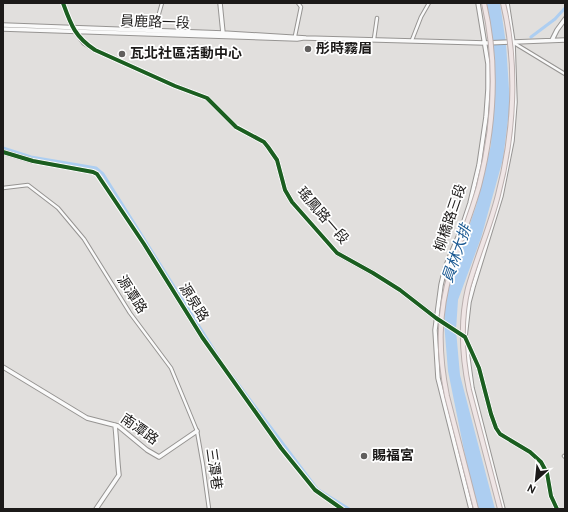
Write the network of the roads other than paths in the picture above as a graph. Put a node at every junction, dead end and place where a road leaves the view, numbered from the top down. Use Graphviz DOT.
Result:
graph roads {
  1 [pos="63,3"];
  2 [pos="162,3"];
  3 [pos="220,3"];
  4 [pos="298,3"];
  5 [pos="429,3"];
  6 [pos="478,3"];
  7 [pos="484,3"];
  8 [pos="503,3"];
  9 [pos="507,3"];
  10 [pos="378,18"];
  11 [pos="565,19"];
  12 [pos="3,25"];
  13 [pos="73,28"];
  14 [pos="3,29"];
  15 [pos="76,32"];
  16 [pos="154,32"];
  17 [pos="223,32"];
  18 [pos="295,36"];
  19 [pos="306,38"];
  20 [pos="374,39"];
  21 [pos="412,40"];
  22 [pos="552,40"];
  23 [pos="565,40"];
  24 [pos="513,42"];
  25 [pos="485,43"];
  26 [pos="565,74"];
  27 [pos="3,152"];
  28 [pos="3,188"];
  29 [pos="436,318"];
  30 [pos="465,337"];
  31 [pos="3,367"];
  32 [pos="115,425"];
  33 [pos="197,432"];
  34 [pos="96,509"];
  35 [pos="209,509"];
  36 [pos="342,509"];
  37 [pos="471,509"];
  38 [pos="476,509"];
  39 [pos="500,509"];
  40 [pos="503,509"];
  41 [pos="557,509"];
  1 -- 13 [label="street"];
  2 -- 16 [label="street"];
  3 -- 17 [label="main road"];
  4 -- 18 [label="street"];
  5 -- 21 [label="street"];
  6 -- 25 [label="main road, 柳橋路三段"];
  7 -- 38 [label="highway, bridge"];
  8 -- 39 [label="highway, bridge"];
  9 -- 24 [label="main road"];
  10 -- 20 [label="street"];
  11 -- 22 [label="main road"];
  12 -- 13 [label="main road, 員鹿路一段"];
  13 -- 15 [label="main road, 瑤鳳路一段"];
  13 -- 16 [label="main road, 員鹿路一段"];
  14 -- 15 [label="main road, 員鹿路一段"];
  15 -- 16 [label="main road, 員鹿路一段"];
  15 -- 29 [label="main road, 瑤鳳路一段"];
  16 -- 17 [label="main road, 員鹿路一段"];
  16 -- 19 [label="main road, 員鹿路一段"];
  17 -- 18 [label="main road, 員鹿路一段"];
  18 -- 19 [label="main road, 員鹿路一段"];
  19 -- 20 [label="main road, 員鹿路一段"];
  20 -- 21 [label="main road, 員鹿路一段"];
  21 -- 25 [label="main road, 員鹿路一段"];
  22 -- 23 [label="main road, 員鹿路一段"];
  22 -- 24 [label="main road, 員鹿路一段"];
  24 -- 25 [label="main road, 員鹿路一段"];
  24 -- 26 [label="street"];
  24 -- 30 [label="main road"];
  25 -- 29 [label="main road, 柳橋路三段"];
  27 -- 36 [label="main road, 源泉路"];
  28 -- 33 [label="street, 源潭路"];
  29 -- 30 [label="main road, 瑤鳳路一段"];
  29 -- 37 [label="main road, 柳橋路三段"];
  30 -- 40 [label="main road"];
  30 -- 41 [label="main road"];
  31 -- 32 [label="main road, 南潭路"];
  32 -- 33 [label="main road, 南潭路"];
  32 -- 34 [label="main road"];
  33 -- 35 [label="street, 三潭巷"];
}
